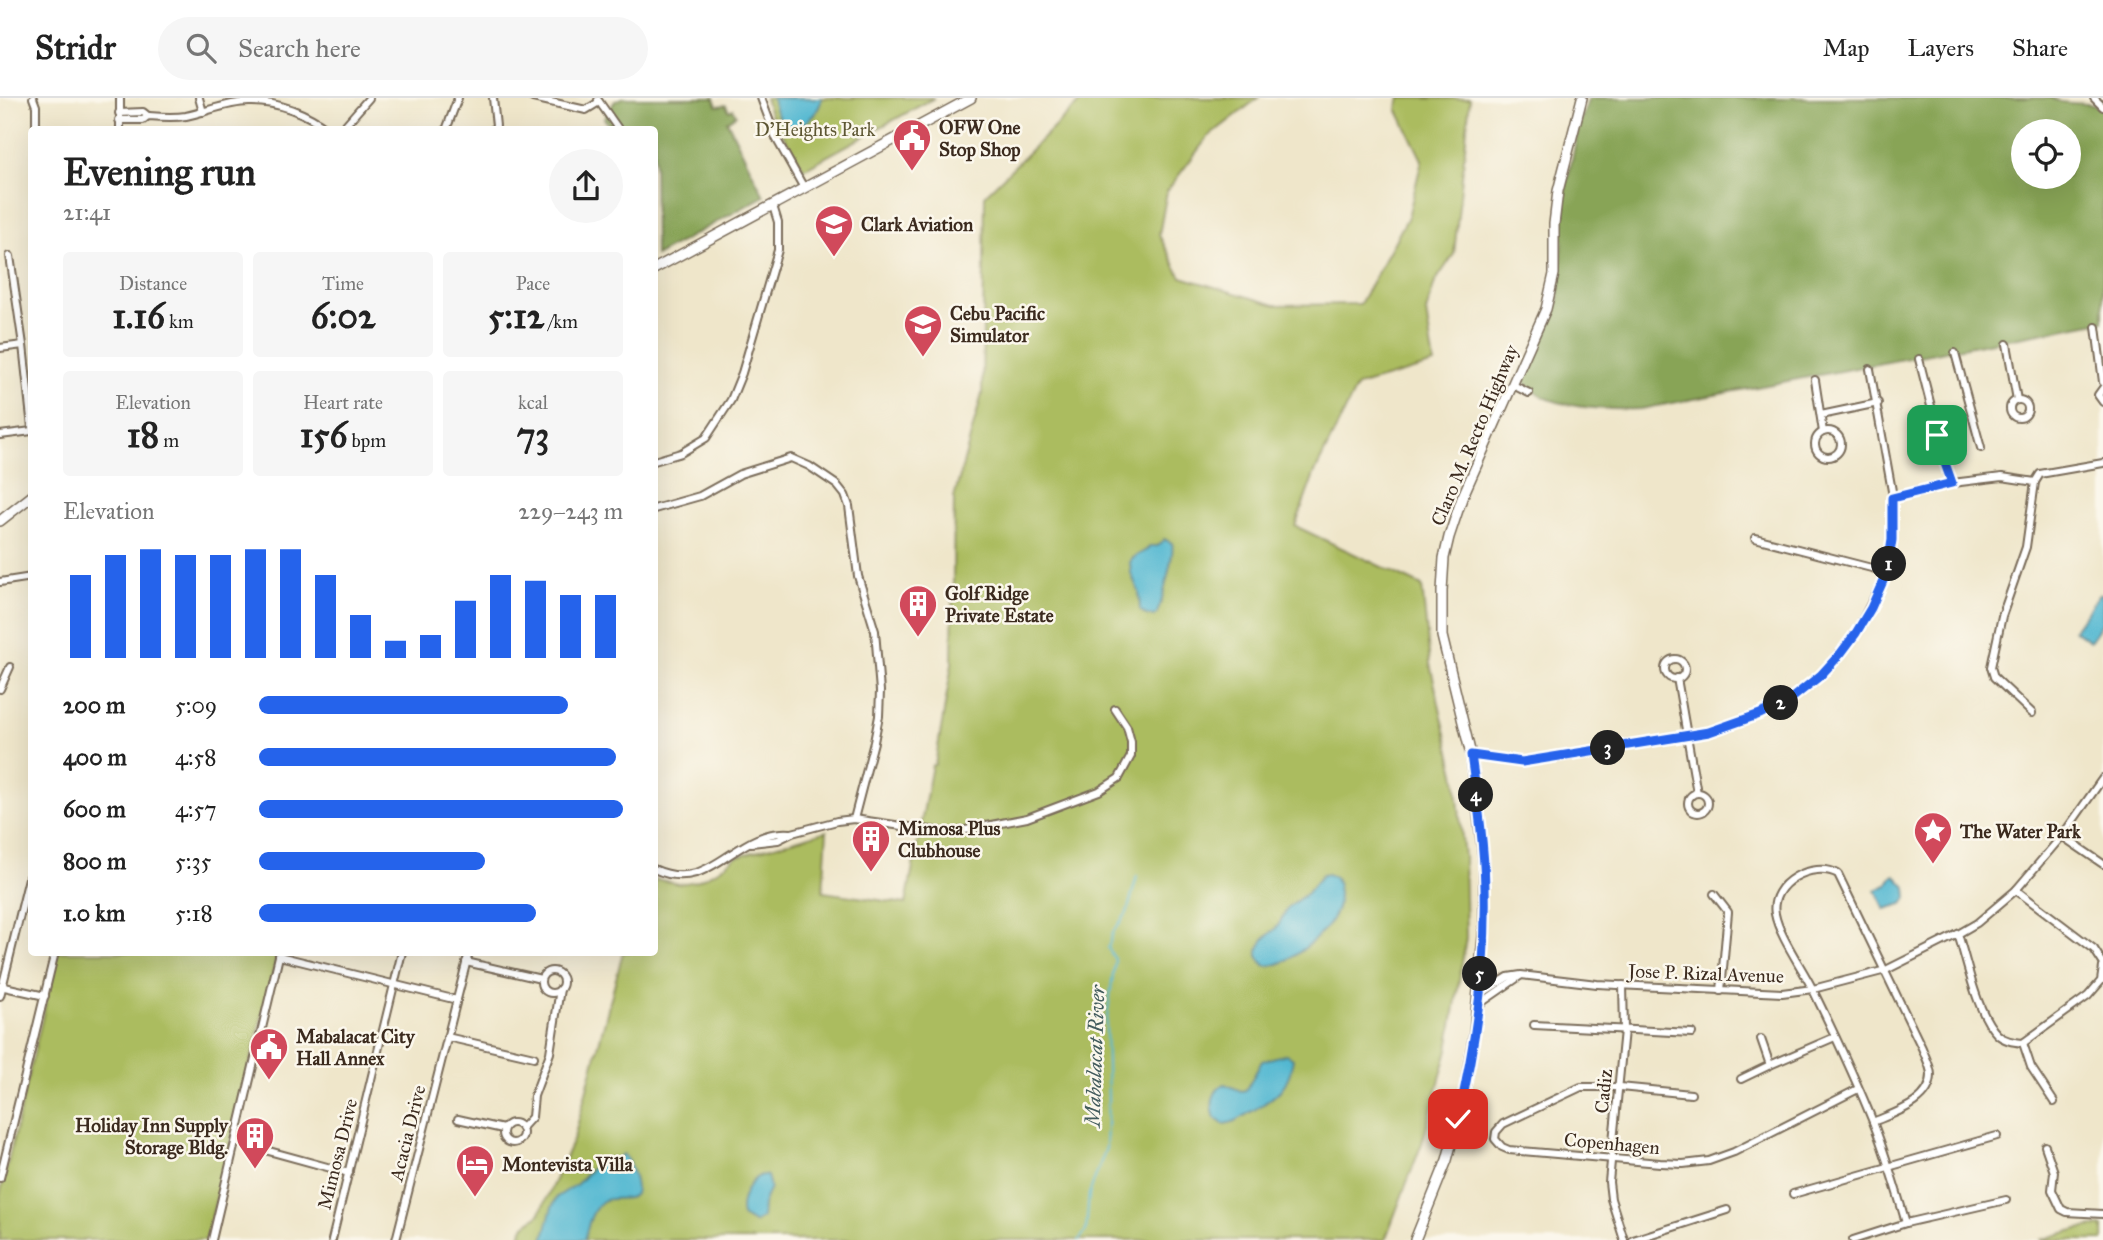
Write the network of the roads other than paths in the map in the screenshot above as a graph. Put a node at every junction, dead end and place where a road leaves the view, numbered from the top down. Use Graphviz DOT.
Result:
graph roads {
  1 [pos="33,98"];
  2 [pos="120,98"];
  3 [pos="199,98"];
  4 [pos="290,98"];
  5 [pos="369,98"];
  6 [pos="458,98"];
  7 [pos="493,98"];
  8 [pos="533,98"];
  9 [pos="761,98"];
  10 [pos="971,98"];
  11 [pos="1582,98"];
  12 [pos="2094,98"];
  13 [pos="598,100"];
  14 [pos="2103,107"];
  15 [pos="289,108"];
  16 [pos="203,112"];
  17 [pos="119,117"];
  18 [pos="36,126"];
  19 [pos="120,126"];
  20 [pos="324,126"];
  21 [pos="344,126"];
  22 [pos="448,126"];
  23 [pos="496,126"];
  24 [pos="615,126"];
  25 [pos="804,188"];
  26 [pos="773,206"];
  27 [pos="10,257"];
  28 [pos="658,267"];
  29 [pos="2096,327"];
  30 [pos="2007,344"];
  31 [pos="23,345"];
  32 [pos="0,348"];
  33 [pos="1955,353"];
  34 [pos="1919,359"];
  35 [pos="28,363"];
  36 [pos="1870,369"];
  37 [pos="1815,380"];
  38 [pos="2103,382"];
  39 [pos="1513,385"];
  40 [pos="2103,388"];
  41 [pos="1529,393"];
  42 [pos="2017,400"];
  43 [pos="2103,402"];
  44 [pos="1878,403"];
  45 [pos="1933,414"];
  46 [pos="1821,415"];
  47 [pos="28,431"];
  48 [pos="1823,432"];
  49 [pos="0,435"];
  50 [pos="1935,435"];
  51 [pos="1981,448"];
  52 [pos="658,460"];
  53 [pos="2103,463"];
  54 [pos="2035,482"];
  55 [pos="1952,483"];
  56 [pos="1892,498"];
  57 [pos="28,499"];
  58 [pos="658,508"];
  59 [pos="0,521"];
  60 [pos="1755,538"];
  61 [pos="1887,572"];
  62 [pos="28,578"];
  63 [pos="0,582"];
  64 [pos="10,667"];
  65 [pos="1677,678"];
  66 [pos="0,689"];
  67 [pos="1115,709"];
  68 [pos="2032,713"];
  69 [pos="1688,735"];
  70 [pos="1471,755"];
  71 [pos="2103,778"];
  72 [pos="1697,793"];
  73 [pos="854,819"];
  74 [pos="2062,836"];
  75 [pos="2103,864"];
  76 [pos="658,871"];
  77 [pos="28,881"];
  78 [pos="2016,890"];
  79 [pos="1714,894"];
  80 [pos="1958,934"];
  81 [pos="54,956"];
  82 [pos="279,956"];
  83 [pos="286,956"];
  84 [pos="401,956"];
  85 [pos="468,956"];
  86 [pos="466,962"];
  87 [pos="2103,965"];
  88 [pos="1886,970"];
  89 [pos="541,979"];
  90 [pos="1623,985"];
  91 [pos="1,986"];
  92 [pos="393,986"];
  93 [pos="560,989"];
  94 [pos="1813,989"];
  95 [pos="1721,991"];
  96 [pos="0,996"];
  97 [pos="45,996"];
  98 [pos="457,1000"];
  99 [pos="1478,1000"];
  100 [pos="1534,1025"];
  101 [pos="1624,1030"];
  102 [pos="1692,1032"];
  103 [pos="447,1037"];
  104 [pos="1835,1037"];
  105 [pos="1761,1039"];
  106 [pos="2023,1043"];
  107 [pos="534,1057"];
  108 [pos="1770,1065"];
  109 [pos="1741,1079"];
  110 [pos="1620,1087"];
  111 [pos="1858,1089"];
  112 [pos="1691,1094"];
  113 [pos="2054,1102"];
  114 [pos="458,1119"];
  115 [pos="1873,1122"];
  116 [pos="522,1128"];
  117 [pos="503,1129"];
  118 [pos="1997,1136"];
  119 [pos="236,1142"];
  120 [pos="2045,1146"];
  121 [pos="1611,1159"];
  122 [pos="1889,1167"];
  123 [pos="349,1173"];
  124 [pos="0,1178"];
  125 [pos="1793,1194"];
  126 [pos="2006,1200"];
  127 [pos="1727,1210"];
  128 [pos="2103,1213"];
  129 [pos="1906,1223"];
  130 [pos="212,1240"];
  131 [pos="332,1240"];
  132 [pos="396,1240"];
  133 [pos="1415,1240"];
  134 [pos="1625,1240"];
  135 [pos="1633,1240"];
  136 [pos="1853,1240"];
  1 -- 18 [label="street"];
  2 -- 17 [label="street"];
  3 -- 16 [label="street"];
  4 -- 15 [label="street"];
  5 -- 21 [label="street"];
  6 -- 22 [label="street"];
  7 -- 23 [label="street"];
  8 -- 13 [label="street"];
  9 -- 25 [label="street"];
  10 -- 25 [label="main road"];
  11 -- 39 [label="main road, Claro M. Recto Highway"];
  12 -- 14 [label="street"];
  13 -- 24 [label="street"];
  15 -- 16 [label="street"];
  15 -- 20 [label="street"];
  16 -- 17 [label="street"];
  17 -- 19 [label="street"];
  25 -- 26 [label="main road"];
  26 -- 28 [label="main road"];
  26 -- 52 [label="street"];
  27 -- 31 [label="street"];
  29 -- 38 [label="street"];
  30 -- 42 [label="street"];
  31 -- 32 [label="street"];
  31 -- 35 [label="street"];
  33 -- 51 [label="street"];
  34 -- 45 [label="street"];
  36 -- 44 [label="street"];
  37 -- 46 [label="street"];
  39 -- 41 [label="street"];
  39 -- 70 [label="main road, Claro M. Recto Highway"];
  40 -- 43 [label="street"];
  44 -- 46 [label="street"];
  44 -- 56 [label="street"];
  45 -- 50 [label="street"];
  45 -- 50 [label="street"];
  46 -- 48 [label="street"];
  47 -- 49 [label="street"];
  48 -- 48 [label="street"];
  50 -- 55 [label="street"];
  53 -- 54 [label="street"];
  54 -- 55 [label="street"];
  54 -- 68 [label="street"];
  55 -- 56 [label="street"];
  56 -- 61 [label="street"];
  57 -- 59 [label="main road"];
  58 -- 73 [label="street"];
  60 -- 61 [label="street"];
  61 -- 69 [label="street"];
  62 -- 63 [label="street"];
  64 -- 66 [label="street"];
  65 -- 69 [label="street"];
  67 -- 73 [label="street"];
  69 -- 70 [label="street"];
  69 -- 72 [label="street"];
  70 -- 99 [label="main road, Claro M. Recto Highway"];
  71 -- 74 [label="street, Jose P. Rizal Avenue"];
  73 -- 76 [label="street"];
  74 -- 75 [label="street"];
  74 -- 78 [label="street, Jose P. Rizal Avenue"];
  77 -- 91 [label="street"];
  78 -- 80 [label="street, Jose P. Rizal Avenue"];
  78 -- 87 [label="street"];
  79 -- 95 [label="street"];
  80 -- 88 [label="street, Jose P. Rizal Avenue"];
  80 -- 106 [label="street"];
  81 -- 97 [label="street"];
  82 -- 119 [label="street"];
  83 -- 92 [label="street"];
  84 -- 92 [label="street, Mimosa Drive"];
  85 -- 86 [label="street, Acacia Drive"];
  86 -- 89 [label="street"];
  86 -- 98 [label="street, Acacia Drive"];
  87 -- 106 [label="street"];
  88 -- 94 [label="street, Jose P. Rizal Avenue"];
  88 -- 94 [label="street"];
  88 -- 115 [label="street"];
  89 -- 93 [label="street"];
  89 -- 93 [label="street"];
  90 -- 95 [label="street, Jose P. Rizal Avenue"];
  90 -- 99 [label="street, Jose P. Rizal Avenue"];
  90 -- 101 [label="street, Cadiz"];
  91 -- 96 [label="street"];
  91 -- 97 [label="street"];
  92 -- 98 [label="street"];
  92 -- 123 [label="street, Mimosa Drive"];
  93 -- 116 [label="street"];
  94 -- 95 [label="street, Jose P. Rizal Avenue"];
  94 -- 104 [label="street"];
  97 -- 124 [label="street"];
  98 -- 103 [label="street, Acacia Drive"];
  99 -- 133 [label="main road, Claro M. Recto Highway"];
  100 -- 101 [label="street"];
  101 -- 102 [label="street"];
  101 -- 110 [label="street, Cadiz"];
  103 -- 107 [label="street"];
  103 -- 132 [label="street, Acacia Drive"];
  104 -- 108 [label="street"];
  104 -- 111 [label="street"];
  105 -- 108 [label="street"];
  106 -- 113 [label="street"];
  108 -- 109 [label="street"];
  110 -- 112 [label="street"];
  110 -- 121 [label="street, Cadiz"];
  110 -- 121 [label="street, Copenhagen"];
  111 -- 115 [label="street"];
  111 -- 121 [label="street, Copenhagen"];
  114 -- 117 [label="street"];
  115 -- 122 [label="street"];
  116 -- 117 [label="street"];
  116 -- 117 [label="street"];
  118 -- 122 [label="street"];
  119 -- 123 [label="street"];
  119 -- 130 [label="street"];
  120 -- 128 [label="street"];
  121 -- 134 [label="street, Cadiz"];
  122 -- 125 [label="street"];
  122 -- 129 [label="street"];
  123 -- 131 [label="street, Mimosa Drive"];
  126 -- 129 [label="street"];
  127 -- 135 [label="street"];
  129 -- 136 [label="street"];
}
